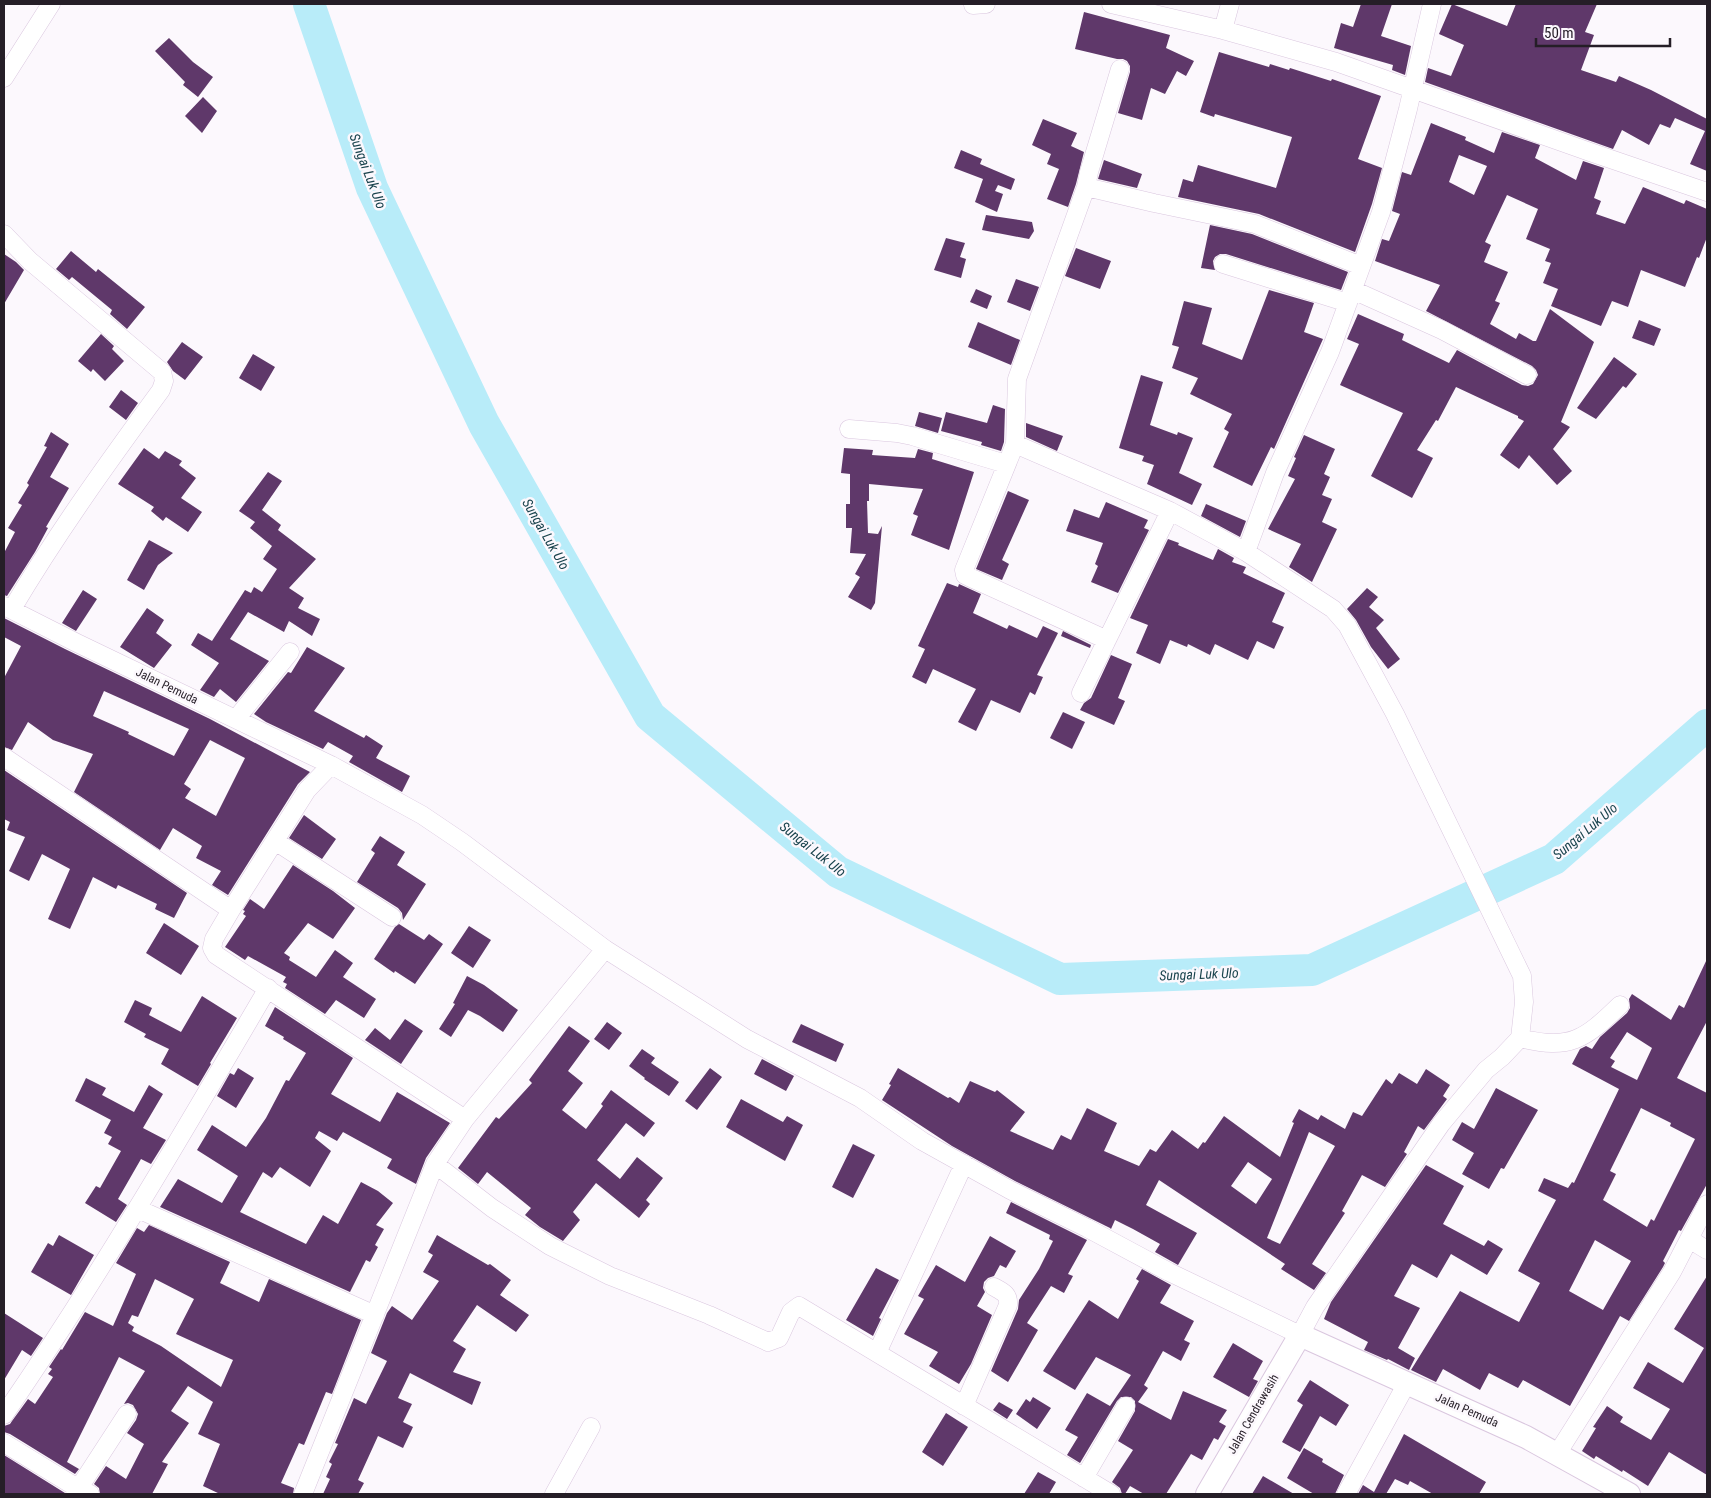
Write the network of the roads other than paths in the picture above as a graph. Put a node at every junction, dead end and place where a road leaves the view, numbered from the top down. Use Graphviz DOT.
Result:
graph roads {
  1 [pos="51,4"];
  2 [pos="1111,4"];
  3 [pos="1230,4"];
  4 [pos="1432,4"];
  5 [pos="1223,30"];
  6 [pos="1120,69"];
  7 [pos="4,78"];
  8 [pos="1413,88"];
  9 [pos="1086,187"];
  10 [pos="1707,192"];
  11 [pos="4,234"];
  12 [pos="1223,264"];
  13 [pos="1361,266"];
  14 [pos="1350,296"];
  15 [pos="1527,375"];
  16 [pos="849,429"];
  17 [pos="1015,444"];
  18 [pos="1006,464"];
  19 [pos="1170,511"];
  20 [pos="1246,552"];
  21 [pos="8,608"];
  22 [pos="1107,640"];
  23 [pos="290,652"];
  24 [pos="1081,693"];
  25 [pos="236,719"];
  26 [pos="4,757"];
  27 [pos="331,765"];
  28 [pos="274,841"];
  29 [pos="231,910"];
  30 [pos="392,917"];
  31 [pos="605,949"];
  32 [pos="268,988"];
  33 [pos="1620,1005"];
  34 [pos="1520,1038"];
  35 [pos="466,1119"];
  36 [pos="435,1164"];
  37 [pos="964,1164"];
  38 [pos="1707,1204"];
  39 [pos="138,1209"];
  40 [pos="1689,1239"];
  41 [pos="1707,1250"];
  42 [pos="994,1287"];
  43 [pos="375,1315"];
  44 [pos="1300,1335"];
  45 [pos="877,1353"];
  46 [pos="1407,1383"];
  47 [pos="964,1406"];
  48 [pos="1126,1406"];
  49 [pos="127,1414"];
  50 [pos="4,1415"];
  51 [pos="591,1427"];
  52 [pos="4,1443"];
  53 [pos="1557,1454"];
  54 [pos="1084,1478"];
  55 [pos="81,1493"];
  56 [pos="303,1494"];
  57 [pos="554,1494"];
  58 [pos="1111,1494"];
  59 [pos="1207,1494"];
  60 [pos="1346,1494"];
  61 [pos="1629,1494"];
  1 -- 7 [label="street"];
  2 -- 5 [label="street"];
  3 -- 5 [label="street"];
  4 -- 8 [label="street"];
  5 -- 8 [label="street"];
  6 -- 9 [label="street"];
  8 -- 10 [label="street"];
  8 -- 13 [label="street"];
  9 -- 13 [label="street"];
  9 -- 17 [label="street"];
  11 -- 21 [label="street"];
  12 -- 14 [label="street"];
  13 -- 14 [label="street"];
  14 -- 15 [label="street"];
  14 -- 20 [label="street"];
  16 -- 18 [label="street"];
  17 -- 18 [label="street"];
  17 -- 19 [label="street"];
  18 -- 22 [label="street"];
  19 -- 20 [label="street"];
  19 -- 22 [label="street"];
  20 -- 34 [label="street"];
  21 -- 25 [label="street, Jalan Pemuda"];
  22 -- 24 [label="street"];
  23 -- 25 [label="street"];
  25 -- 27 [label="street, Jalan Pemuda"];
  26 -- 29 [label="street"];
  27 -- 28 [label="street"];
  27 -- 31 [label="street, Jalan Pemuda"];
  28 -- 29 [label="street"];
  28 -- 30 [label="street"];
  29 -- 32 [label="street"];
  31 -- 35 [label="street"];
  31 -- 37 [label="street, Jalan Pemuda"];
  32 -- 35 [label="street"];
  32 -- 39 [label="street"];
  33 -- 34 [label="street"];
  34 -- 44 [label="street"];
  35 -- 36 [label="street"];
  36 -- 43 [label="street"];
  36 -- 45 [label="street"];
  37 -- 44 [label="street, Jalan Pemuda"];
  37 -- 45 [label="street"];
  38 -- 40 [label="street"];
  39 -- 43 [label="street"];
  39 -- 50 [label="street"];
  40 -- 41 [label="street"];
  40 -- 53 [label="street"];
  42 -- 47 [label="street"];
  43 -- 56 [label="street"];
  44 -- 46 [label="main road, Jalan Pemuda"];
  44 -- 59 [label="main road, Jalan Cendrawasih"];
  45 -- 47 [label="street"];
  46 -- 53 [label="main road, Jalan Pemuda"];
  46 -- 60 [label="street"];
  47 -- 54 [label="street"];
  48 -- 54 [label="street"];
  49 -- 55 [label="street"];
  51 -- 57 [label="street"];
  52 -- 55 [label="street"];
  53 -- 61 [label="main road, Jalan Pemuda"];
  54 -- 58 [label="street"];
}
